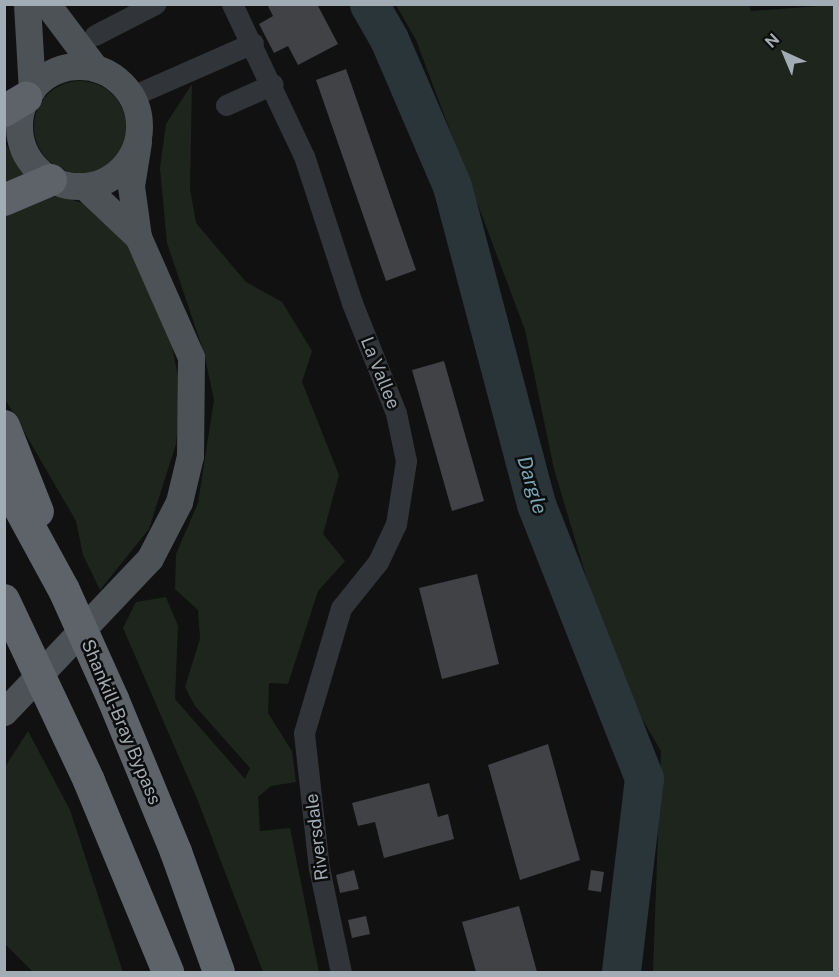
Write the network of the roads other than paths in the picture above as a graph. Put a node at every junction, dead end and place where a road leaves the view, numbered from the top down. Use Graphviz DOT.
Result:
graph roads {
  1 [pos="27,4"];
  2 [pos="46,4"];
  3 [pos="232,4"];
  4 [pos="152,5"];
  5 [pos="95,35"];
  6 [pos="253,43"];
  7 [pos="95,68"];
  8 [pos="273,84"];
  9 [pos="132,96"];
  10 [pos="21,100"];
  11 [pos="226,105"];
  12 [pos="138,142"];
  13 [pos="51,180"];
  14 [pos="85,187"];
  15 [pos="4,200"];
  16 [pos="138,237"];
  17 [pos="4,426"];
  18 [pos="4,480"];
  19 [pos="64,590"];
  20 [pos="4,600"];
  21 [pos="313,702"];
  22 [pos="4,712"];
  23 [pos="168,972"];
  24 [pos="219,972"];
  25 [pos="341,972"];
  1 -- 10 [label="main road"];
  2 -- 7 [label="main road"];
  3 -- 6 [label="street, La Vallee"];
  4 -- 5 [label="street"];
  6 -- 8 [label="street, La Vallee"];
  6 -- 9 [label="street"];
  7 -- 9 [label="main road"];
  7 -- 10 [label="main road"];
  8 -- 11 [label="street"];
  8 -- 21 [label="street, La Vallee"];
  9 -- 12 [label="main road"];
  10 -- 13 [label="main road"];
  12 -- 14 [label="main road"];
  12 -- 16 [label="main road"];
  13 -- 14 [label="main road"];
  13 -- 15 [label="highway"];
  14 -- 16 [label="main road"];
  16 -- 22 [label="main road"];
  17 -- 19 [label="highway"];
  18 -- 19 [label="highway, Shankill-Bray Bypass"];
  19 -- 24 [label="highway, Shankill-Bray Bypass"];
  20 -- 23 [label="highway"];
  21 -- 25 [label="street, Riversdale"];
}
